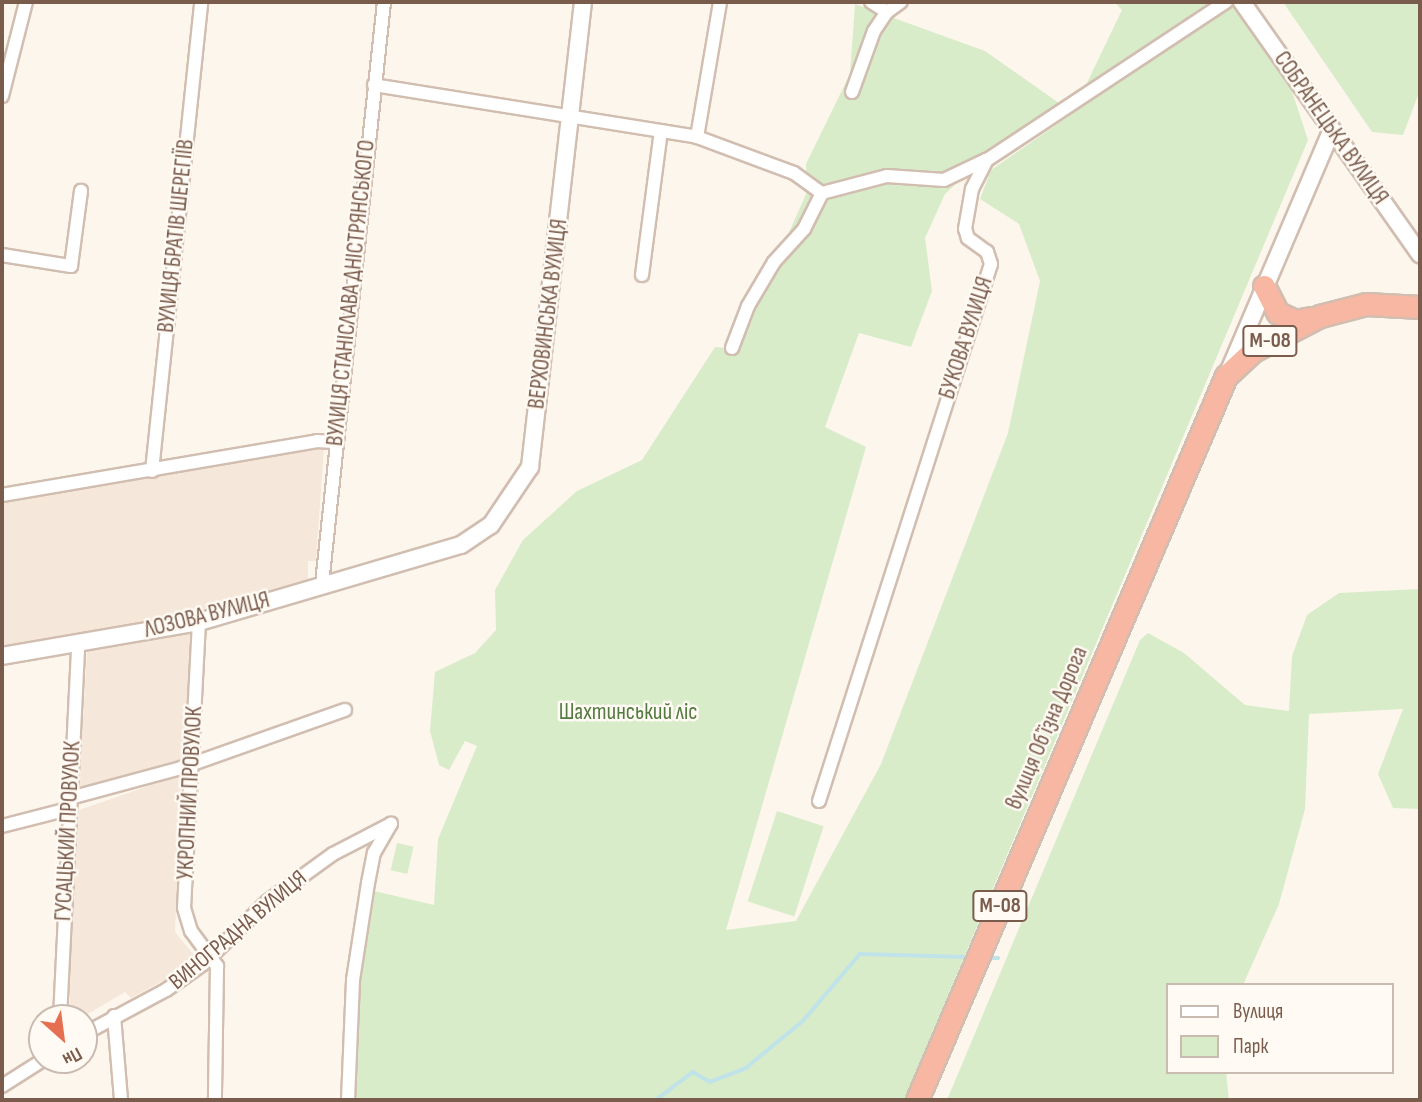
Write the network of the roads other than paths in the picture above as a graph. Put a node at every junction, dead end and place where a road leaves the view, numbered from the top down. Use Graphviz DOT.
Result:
graph roads {
  1 [pos="26,2"];
  2 [pos="201,2"];
  3 [pos="384,2"];
  4 [pos="583,2"];
  5 [pos="720,2"];
  6 [pos="871,2"];
  7 [pos="901,2"];
  8 [pos="1226,2"];
  9 [pos="1248,4"];
  10 [pos="887,12"];
  11 [pos="4,78"];
  12 [pos="374,85"];
  13 [pos="852,92"];
  14 [pos="2,96"];
  15 [pos="571,119"];
  16 [pos="1332,130"];
  17 [pos="661,131"];
  18 [pos="697,137"];
  19 [pos="987,160"];
  20 [pos="956,177"];
  21 [pos="972,189"];
  22 [pos="81,191"];
  23 [pos="821,193"];
  24 [pos="1420,254"];
  25 [pos="2,255"];
  26 [pos="642,275"];
  27 [pos="1264,286"];
  28 [pos="1420,307"];
  29 [pos="1320,316"];
  30 [pos="732,348"];
  31 [pos="1226,376"];
  32 [pos="334,442"];
  33 [pos="152,471"];
  34 [pos="2,495"];
  35 [pos="409,559"];
  36 [pos="323,584"];
  37 [pos="199,622"];
  38 [pos="78,644"];
  39 [pos="2,656"];
  40 [pos="345,710"];
  41 [pos="194,764"];
  42 [pos="819,801"];
  43 [pos="69,803"];
  44 [pos="2,826"];
  45 [pos="211,956"];
  46 [pos="61,1004"];
  47 [pos="114,1016"];
  48 [pos="98,1026"];
  49 [pos="28,1070"];
  50 [pos="2,1086"];
  51 [pos="121,1100"];
  52 [pos="215,1100"];
  53 [pos="348,1100"];
  54 [pos="917,1100"];
  1 -- 11 [label="street"];
  2 -- 33 [label="street, ВУЛИЦЯ БРАТІВ ШЕРЕГІЇВ"];
  3 -- 12 [label="street, ВУЛИЦЯ СТАНІСЛАВА ДНІСТРЯНСЬКОГО"];
  4 -- 15 [label="street, ВЕРХОВИНСЬКА ВУЛИЦЯ"];
  5 -- 18 [label="street"];
  6 -- 10 [label="street"];
  7 -- 10 [label="street"];
  8 -- 19 [label="street, БУКОВА ВУЛИЦЯ"];
  9 -- 16 [label="street, СОБРАНЕЦЬКА ВУЛИЦЯ"];
  10 -- 13 [label="street"];
  11 -- 14 [label="street"];
  12 -- 15 [label="street"];
  12 -- 32 [label="street, ВУЛИЦЯ СТАНІСЛАВА ДНІСТРЯНСЬКОГО"];
  15 -- 17 [label="street"];
  15 -- 35 [label="street, ВЕРХОВИНСЬКА ВУЛИЦЯ"];
  16 -- 24 [label="street, СОБРАНЕЦЬКА ВУЛИЦЯ"];
  16 -- 27 [label="street, вулиця Обʼїзна Дорога"];
  17 -- 18 [label="street"];
  17 -- 26 [label="street"];
  18 -- 23 [label="street"];
  19 -- 20 [label="street"];
  19 -- 21 [label="street, БУКОВА ВУЛИЦЯ"];
  20 -- 21 [label="street"];
  20 -- 23 [label="street"];
  21 -- 42 [label="street, БУКОВА ВУЛИЦЯ"];
  22 -- 25 [label="street"];
  23 -- 30 [label="street"];
  27 -- 29 [label="highway"];
  27 -- 31 [label="street, вулиця Обʼїзна Дорога"];
  28 -- 29 [label="highway, вулиця Обʼїзна Дорога / М-08"];
  29 -- 31 [label="highway, вулиця Обʼїзна Дорога / М-08"];
  31 -- 54 [label="highway, вулиця Обʼїзна Дорога / М-08"];
  32 -- 33 [label="street"];
  32 -- 36 [label="street, ВУЛИЦЯ СТАНІСЛАВА ДНІСТРЯНСЬКОГО"];
  33 -- 34 [label="street"];
  35 -- 36 [label="street, ЛОЗОВА ВУЛИЦЯ"];
  36 -- 37 [label="street, ЛОЗОВА ВУЛИЦЯ"];
  37 -- 38 [label="street, ЛОЗОВА ВУЛИЦЯ"];
  37 -- 41 [label="street, УКРОПНИЙ ПРОВУЛОК"];
  38 -- 39 [label="street, ЛОЗОВА ВУЛИЦЯ"];
  38 -- 43 [label="street, ГУСАЦЬКИЙ ПРОВУЛОК"];
  40 -- 41 [label="street"];
  41 -- 43 [label="street"];
  41 -- 45 [label="street, УКРОПНИЙ ПРОВУЛОК"];
  43 -- 44 [label="street"];
  43 -- 46 [label="street, ГУСАЦЬКИЙ ПРОВУЛОК"];
  45 -- 47 [label="street, ВИНОГРАДНА ВУЛИЦЯ"];
  45 -- 52 [label="street"];
  45 -- 53 [label="street, ВИНОГРАДНА ВУЛИЦЯ"];
  47 -- 48 [label="street, ВИНОГРАДНА ВУЛИЦЯ"];
  47 -- 51 [label="street"];
  49 -- 50 [label="street"];
}
